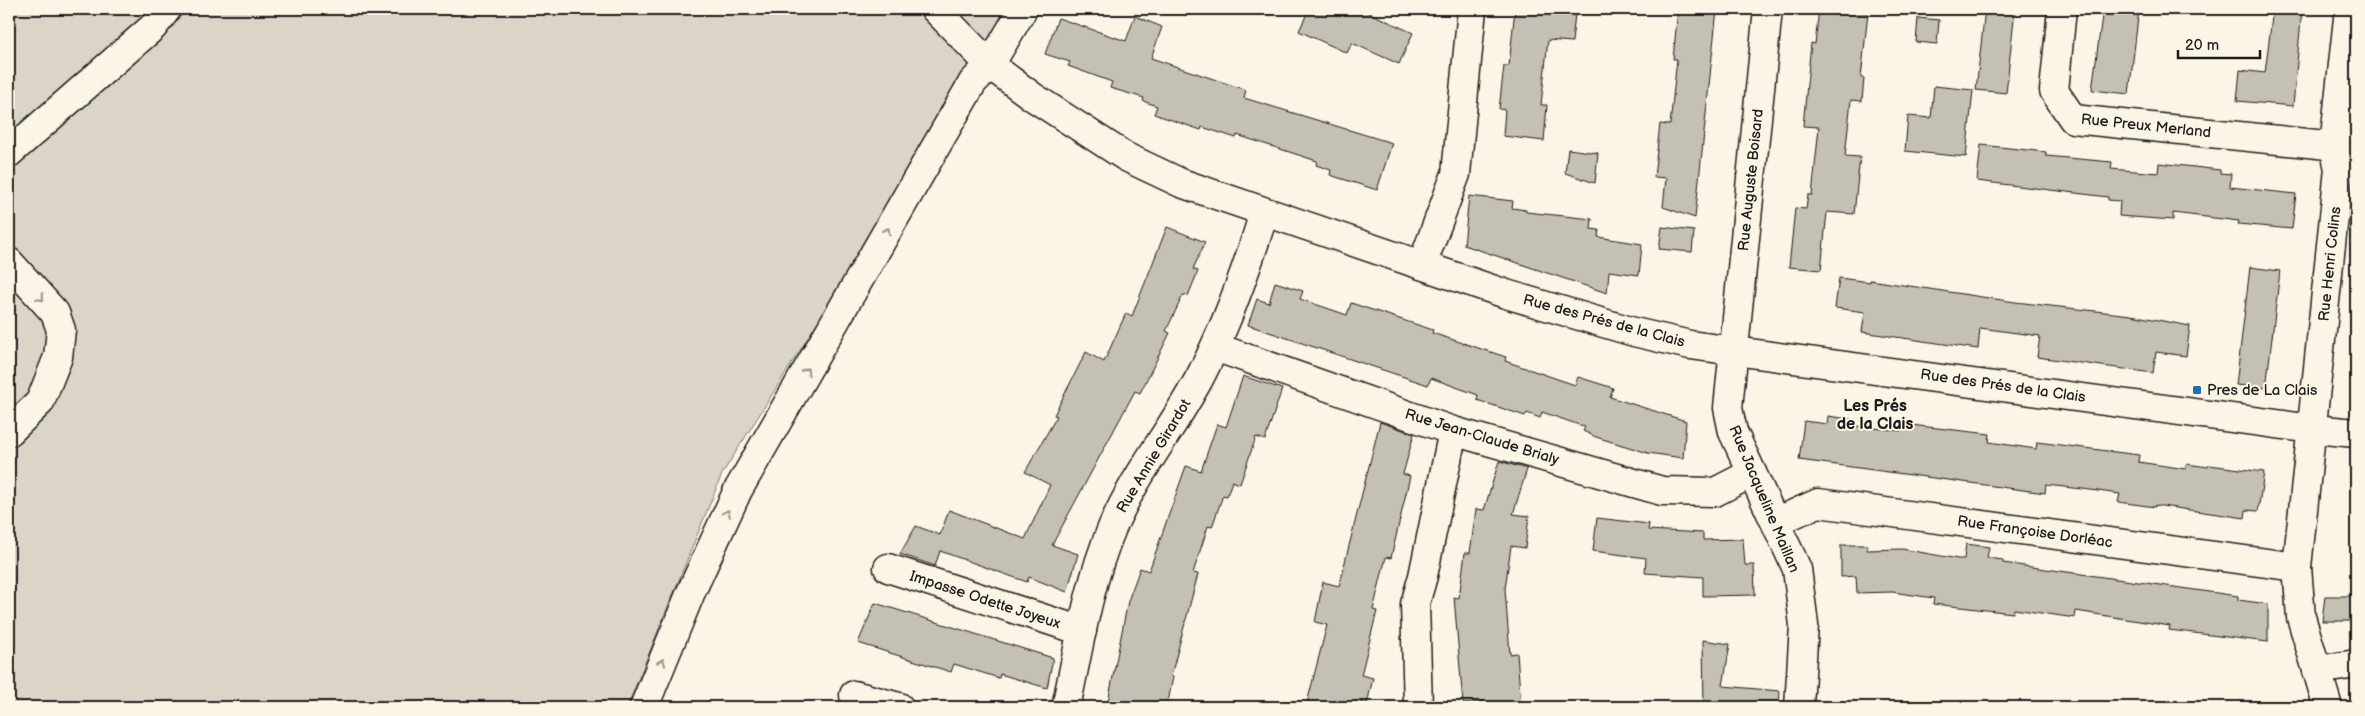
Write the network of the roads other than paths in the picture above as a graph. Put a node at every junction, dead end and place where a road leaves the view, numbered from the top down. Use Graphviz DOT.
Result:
graph roads {
  1 [pos="167,9"];
  2 [pos="935,9"];
  3 [pos="1023,9"];
  4 [pos="1472,9"];
  5 [pos="1768,9"];
  6 [pos="2062,9"];
  7 [pos="2349,9"];
  8 [pos="990,65"];
  9 [pos="2345,147"];
  10 [pos="9,152"];
  11 [pos="1264,213"];
  12 [pos="9,262"];
  13 [pos="1422,265"];
  14 [pos="1215,347"];
  15 [pos="1733,350"];
  16 [pos="2313,429"];
  17 [pos="1453,430"];
  18 [pos="9,432"];
  19 [pos="2356,433"];
  20 [pos="1752,473"];
  21 [pos="1776,522"];
  22 [pos="2297,567"];
  23 [pos="888,568"];
  24 [pos="1082,631"];
  25 [pos="2356,664"];
  26 [pos="2317,670"];
  27 [pos="854,694"];
  28 [pos="644,707"];
  29 [pos="899,707"];
  30 [pos="1066,707"];
  31 [pos="1418,707"];
  32 [pos="1799,707"];
  33 [pos="2328,707"];
  1 -- 10 [label="street"];
  2 -- 8 [label="street, Rue des Prés de la Clais"];
  3 -- 8 [label="street"];
  4 -- 13 [label="street"];
  5 -- 15 [label="street, Rue Auguste Boisard"];
  6 -- 9 [label="street, Rue Preux Merland"];
  7 -- 9 [label="street, Rue Henri Colins"];
  8 -- 11 [label="street, Rue des Prés de la Clais"];
  28 -- 8 [label="street, one-way"];
  9 -- 16 [label="street, Rue Henri Colins"];
  11 -- 13 [label="street, Rue des Prés de la Clais"];
  11 -- 14 [label="street, Rue Annie Girardot"];
  12 -- 18 [label="street, one-way"];
  13 -- 15 [label="street, Rue des Prés de la Clais"];
  14 -- 17 [label="street, Rue Jean-Claude Brialy"];
  14 -- 24 [label="street, Rue Annie Girardot"];
  15 -- 16 [label="street, Rue des Prés de la Clais"];
  15 -- 20 [label="street, Rue Jacqueline Maillan"];
  16 -- 19 [label="street, Rue des Prés de la Clais"];
  16 -- 22 [label="street, Rue Henri Colins"];
  17 -- 20 [label="street, Rue Jean-Claude Brialy"];
  17 -- 31 [label="street"];
  20 -- 21 [label="street, Rue Jacqueline Maillan"];
  21 -- 22 [label="street, Rue Françoise Dorléac"];
  21 -- 32 [label="street, Rue Jacqueline Maillan"];
  22 -- 26 [label="street, Rue Henri Colins"];
  23 -- 24 [label="street, Impasse Odette Joyeux"];
  24 -- 30 [label="street, Rue Annie Girardot"];
  25 -- 26 [label="street"];
  26 -- 33 [label="street, Rue Henri Colins"];
  27 -- 29 [label="street"];
}
